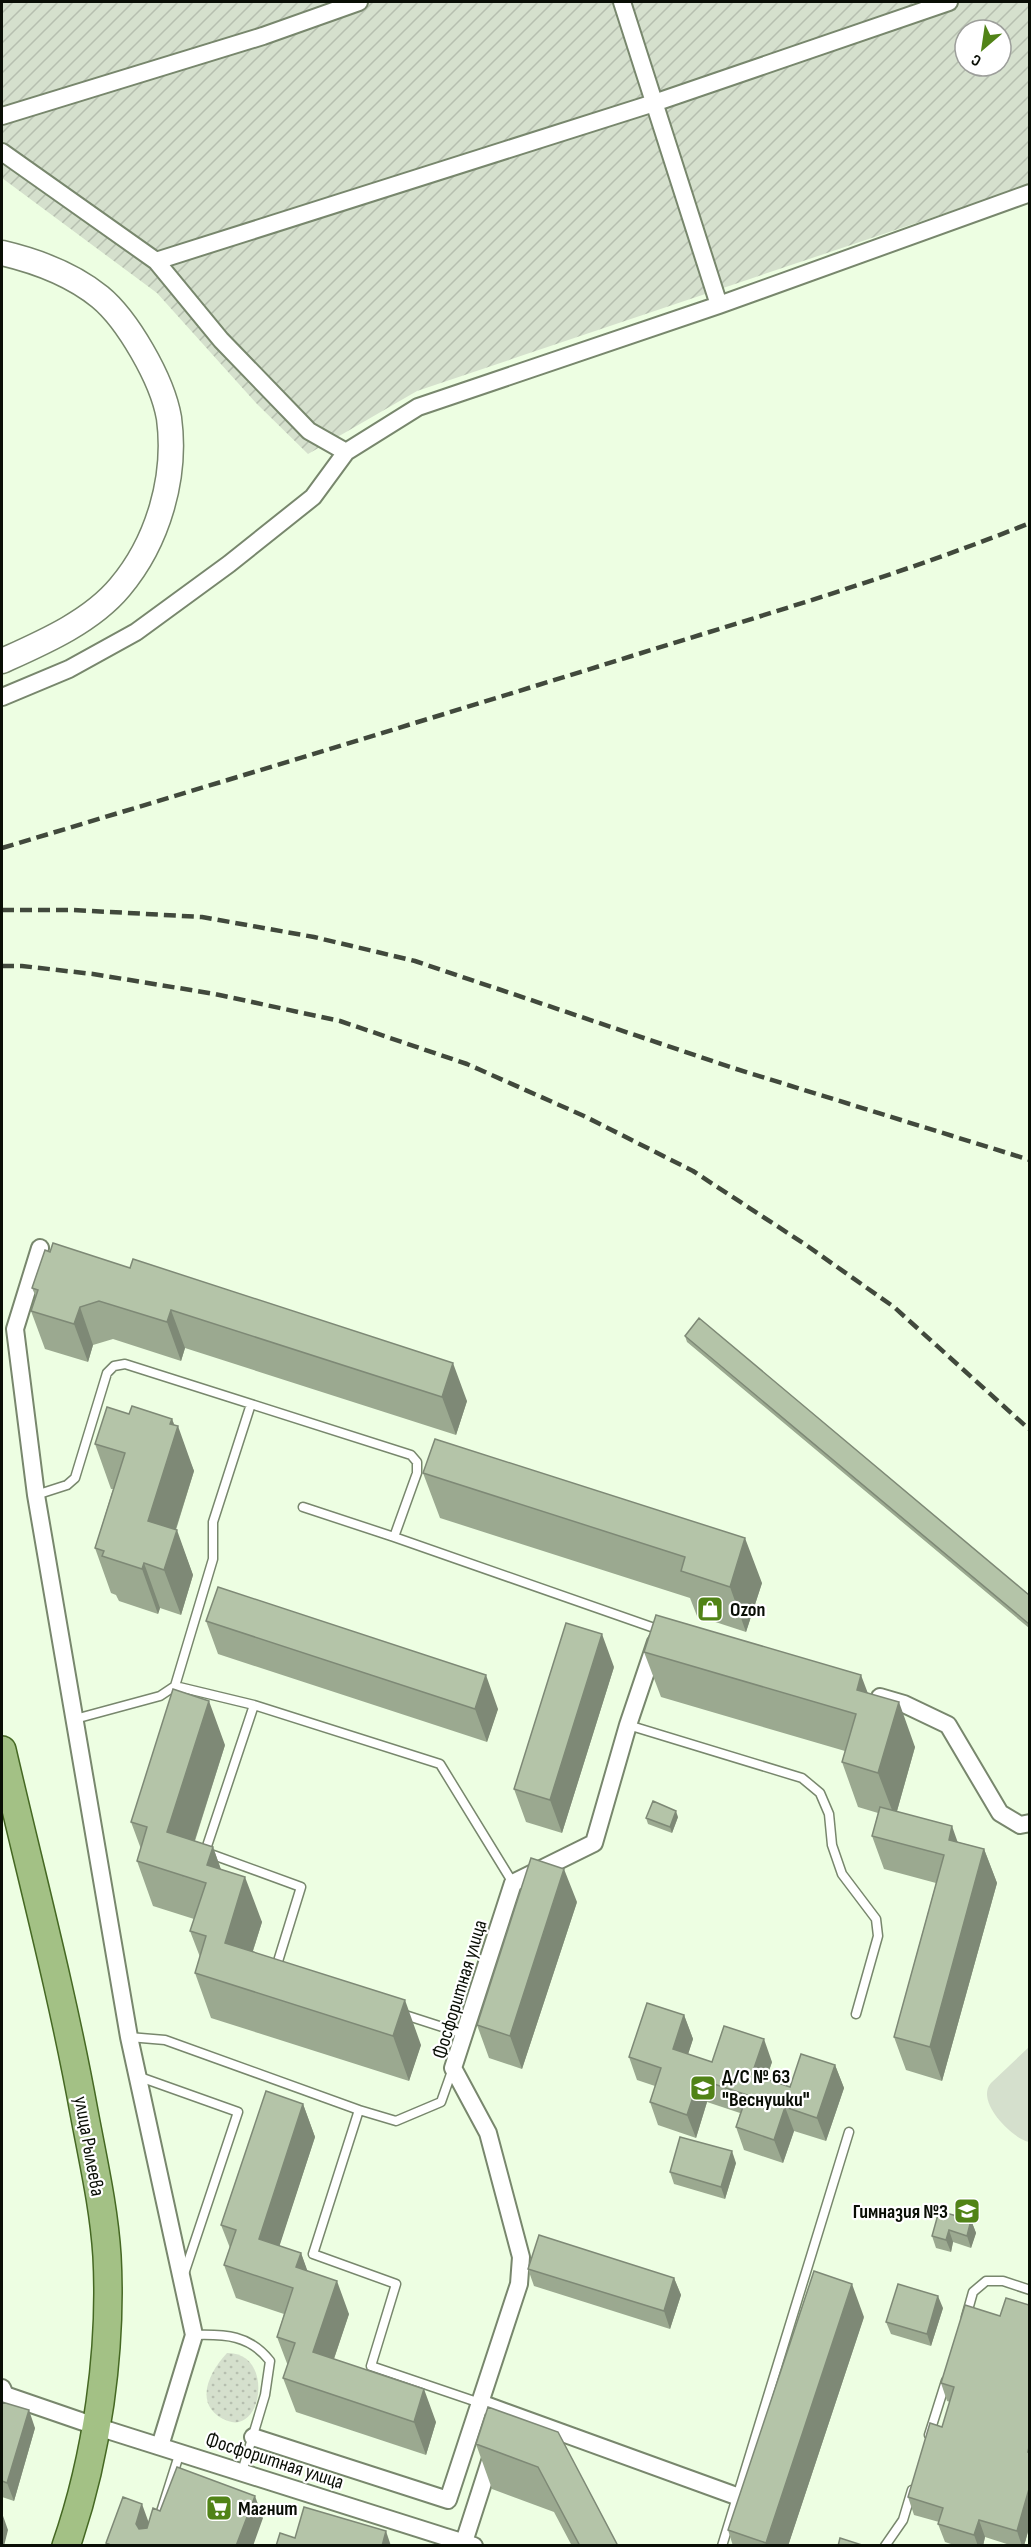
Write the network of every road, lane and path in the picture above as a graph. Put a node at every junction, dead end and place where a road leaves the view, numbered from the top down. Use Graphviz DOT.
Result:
graph roads {
  1 [pos="359,2"];
  2 [pos="622,2"];
  3 [pos="949,2"];
  4 [pos="654,103"];
  5 [pos="2,116"];
  6 [pos="2,152"];
  7 [pos="1029,193"];
  8 [pos="2,253"];
  9 [pos="156,261"];
  10 [pos="719,305"];
  11 [pos="346,452"];
  12 [pos="2,661"];
  13 [pos="2,698"];
  14 [pos="40,1248"];
  15 [pos="251,1404"];
  16 [pos="36,1495"];
  17 [pos="303,1507"];
  18 [pos="394,1537"];
  19 [pos="665,1632"];
  20 [pos="175,1686"];
  21 [pos="860,1690"];
  22 [pos="254,1704"];
  23 [pos="75,1719"];
  24 [pos="628,1725"];
  25 [pos="2,1750"];
  26 [pos="1029,1823"];
  27 [pos="513,1883"];
  28 [pos="286,1976"];
  29 [pos="397,2012"];
  30 [pos="856,2014"];
  31 [pos="464,2034"];
  32 [pos="129,2037"];
  33 [pos="453,2068"];
  34 [pos="137,2076"];
  35 [pos="359,2110"];
  36 [pos="849,2132"];
  37 [pos="182,2280"];
  38 [pos="1029,2290"];
  39 [pos="963,2327"];
  40 [pos="194,2335"];
  41 [pos="949,2372"];
  42 [pos="2,2388"];
  43 [pos="480,2403"];
  44 [pos="502,2424"];
  45 [pos="98,2427"];
  46 [pos="253,2437"];
  47 [pos="928,2440"];
  48 [pos="160,2446"];
  49 [pos="180,2452"];
  50 [pos="242,2472"];
  51 [pos="914,2486"];
  52 [pos="738,2497"];
  53 [pos="156,2525"];
  54 [pos="469,2544"];
  55 [pos="66,2546"];
  56 [pos="722,2546"];
  57 [pos="885,2546"];
  1 -- 5 [label="street"];
  2 -- 4 [label="street"];
  3 -- 4 [label="street"];
  4 -- 9 [label="street"];
  4 -- 10 [label="street"];
  6 -- 9 [label="street"];
  7 -- 10 [label="street"];
  8 -- 12 [label="street"];
  9 -- 11 [label="street"];
  10 -- 11 [label="street"];
  11 -- 13 [label="street"];
  14 -- 16 [label="street"];
  15 -- 16 [label="lane"];
  15 -- 18 [label="lane"];
  15 -- 20 [label="lane"];
  16 -- 23 [label="street"];
  17 -- 18 [label="lane"];
  18 -- 19 [label="lane"];
  19 -- 24 [label="street"];
  20 -- 22 [label="lane"];
  20 -- 23 [label="lane"];
  21 -- 26 [label="street"];
  22 -- 27 [label="lane"];
  22 -- 28 [label="lane"];
  23 -- 32 [label="street"];
  24 -- 27 [label="street"];
  24 -- 30 [label="lane"];
  25 -- 45 [label="main road, улица Рылеева"];
  27 -- 31 [label="street, Фосфоритная улица"];
  29 -- 31 [label="lane"];
  31 -- 33 [label="street, Фосфоритная улица"];
  32 -- 34 [label="street"];
  32 -- 35 [label="lane"];
  33 -- 35 [label="lane"];
  33 -- 43 [label="street, Фосфоритная улица"];
  34 -- 37 [label="street"];
  34 -- 37 [label="lane"];
  35 -- 43 [label="lane"];
  36 -- 52 [label="lane"];
  37 -- 40 [label="street"];
  38 -- 39 [label="lane"];
  40 -- 46 [label="lane"];
  40 -- 48 [label="street"];
  41 -- 47 [label="lane"];
  42 -- 45 [label="street, Фосфоритная улица"];
  43 -- 44 [label="street"];
  43 -- 46 [label="street, Фосфоритная улица"];
  44 -- 52 [label="street"];
  44 -- 54 [label="street"];
  45 -- 48 [label="street, Фосфоритная улица"];
  45 -- 55 [label="main road, улица Рылеева"];
  46 -- 50 [label="lane"];
  48 -- 49 [label="street, Фосфоритная улица"];
  49 -- 50 [label="street, Фосфоритная улица"];
  49 -- 53 [label="lane"];
  50 -- 54 [label="street, Фосфоритная улица"];
  51 -- 57 [label="lane"];
  52 -- 56 [label="lane"];
}
